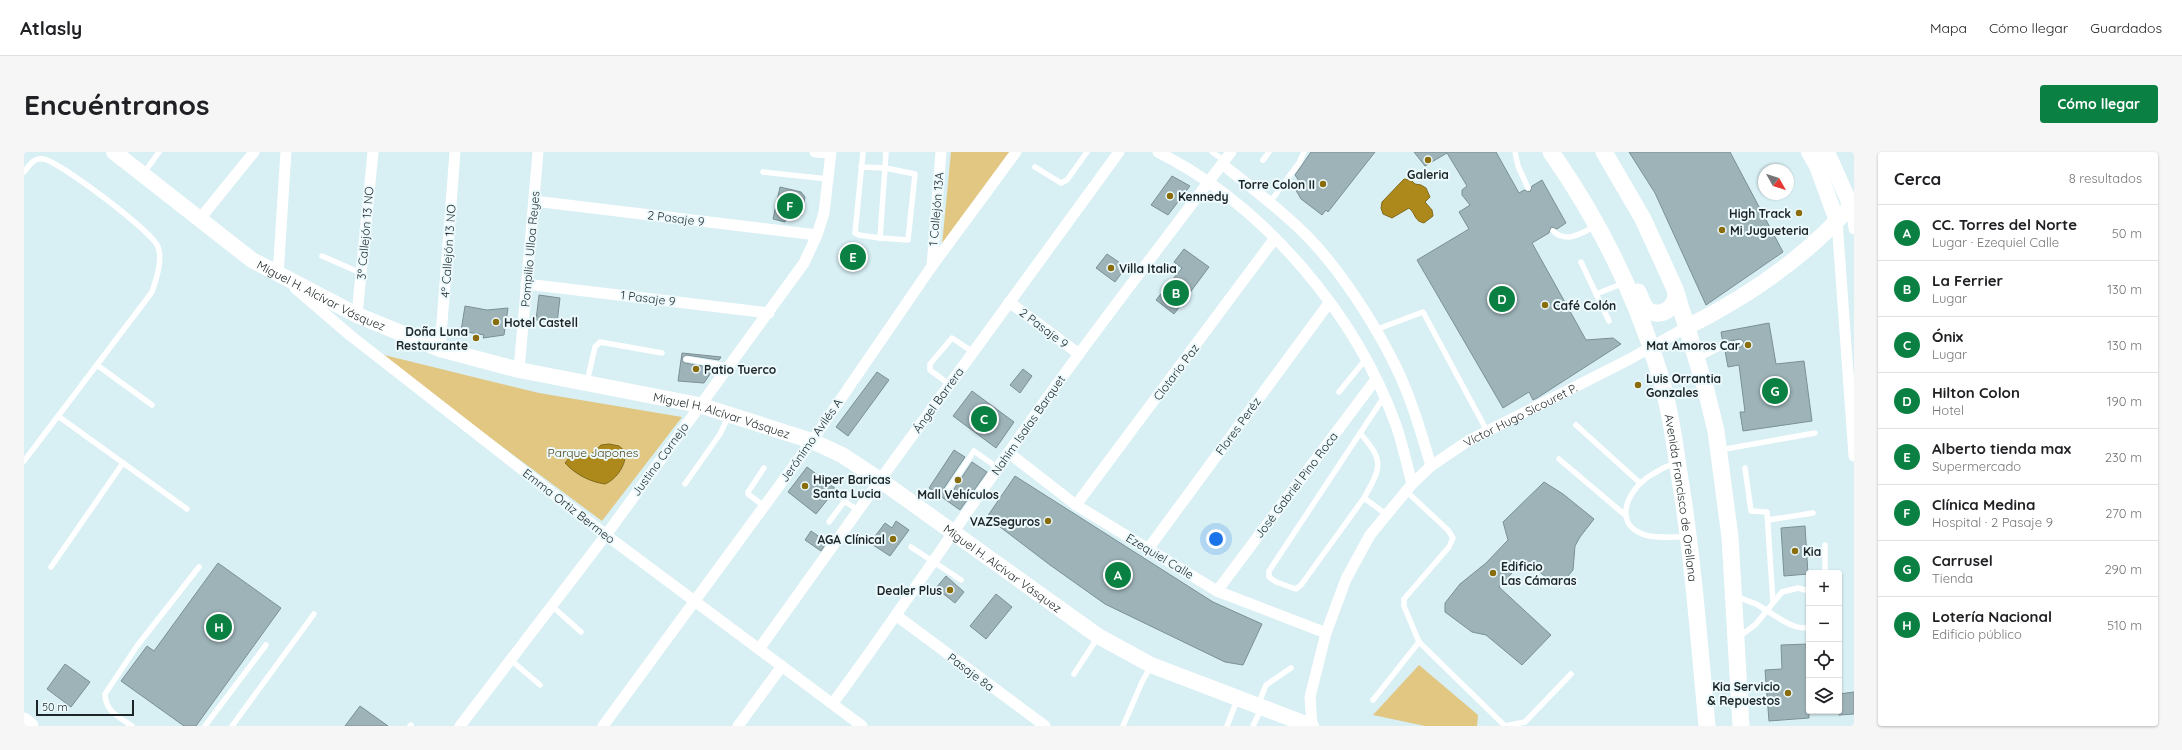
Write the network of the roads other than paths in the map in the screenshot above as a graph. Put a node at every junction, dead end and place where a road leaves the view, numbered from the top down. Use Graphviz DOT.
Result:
graph roads {
  1 [pos="114,152"];
  2 [pos="159,152"];
  3 [pos="254,152"];
  4 [pos="286,152"];
  5 [pos="373,152"];
  6 [pos="455,152"];
  7 [pos="538,152"];
  8 [pos="816,152"];
  9 [pos="863,152"];
  10 [pos="886,152"];
  11 [pos="941,152"];
  12 [pos="1016,152"];
  13 [pos="1087,152"];
  14 [pos="1120,152"];
  15 [pos="1158,152"];
  16 [pos="1212,152"];
  17 [pos="1269,152"];
  18 [pos="1304,152"];
  19 [pos="1515,152"];
  20 [pos="1551,152"];
  21 [pos="1604,152"];
  22 [pos="1809,152"];
  23 [pos="1827,152"];
  24 [pos="830,153"];
  25 [pos="1226,159"];
  26 [pos="1263,160"];
  27 [pos="1035,167"];
  28 [pos="861,168"];
  29 [pos="885,168"];
  30 [pos="24,172"];
  31 [pos="763,172"];
  32 [pos="142,174"];
  33 [pos="828,180"];
  34 [pos="1209,182"];
  35 [pos="1528,188"];
  36 [pos="534,201"];
  37 [pos="1270,202"];
  38 [pos="1852,204"];
  39 [pos="199,220"];
  40 [pos="1837,221"];
  41 [pos="1599,225"];
  42 [pos="1854,229"];
  43 [pos="1553,231"];
  44 [pos="817,235"];
  45 [pos="880,238"];
  46 [pos="1275,238"];
  47 [pos="322,256"];
  48 [pos="1581,262"];
  49 [pos="932,266"];
  50 [pos="362,273"];
  51 [pos="280,276"];
  52 [pos="1624,283"];
  53 [pos="526,284"];
  54 [pos="1596,294"];
  55 [pos="1676,294"];
  56 [pos="1009,302"];
  57 [pos="1329,303"];
  58 [pos="769,313"];
  59 [pos="357,315"];
  60 [pos="1609,321"];
  61 [pos="1687,328"];
  62 [pos="1375,330"];
  63 [pos="1740,343"];
  64 [pos="1650,348"];
  65 [pos="440,349"];
  66 [pos="973,352"];
  67 [pos="662,353"];
  68 [pos="1079,354"];
  69 [pos="686,359"];
  70 [pos="1365,360"];
  71 [pos="1696,360"];
  72 [pos="96,365"];
  73 [pos="728,366"];
  74 [pos="519,370"];
  75 [pos="1376,379"];
  76 [pos="587,383"];
  77 [pos="949,384"];
  78 [pos="1338,392"];
  79 [pos="1384,397"];
  80 [pos="152,405"];
  81 [pos="698,406"];
  82 [pos="729,415"];
  83 [pos="58,416"];
  84 [pos="1576,425"];
  85 [pos="1488,431"];
  86 [pos="1360,433"];
  87 [pos="1815,433"];
  88 [pos="812,441"];
  89 [pos="1720,450"];
  90 [pos="1009,453"];
  91 [pos="1854,456"];
  92 [pos="1559,459"];
  93 [pos="24,461"];
  94 [pos="123,463"];
  95 [pos="1678,463"];
  96 [pos="1431,466"];
  97 [pos="764,468"];
  98 [pos="998,468"];
  99 [pos="1745,468"];
  100 [pos="880,480"];
  101 [pos="1640,483"];
  102 [pos="685,484"];
  103 [pos="1409,487"];
  104 [pos="948,490"];
  105 [pos="849,494"];
  106 [pos="1364,498"];
  107 [pos="844,501"];
  108 [pos="1076,505"];
  109 [pos="764,506"];
  110 [pos="187,509"];
  111 [pos="858,510"];
  112 [pos="1813,513"];
  113 [pos="1386,514"];
  114 [pos="1625,515"];
  115 [pos="1768,520"];
  116 [pos="829,522"];
  117 [pos="953,531"];
  118 [pos="606,535"];
  119 [pos="1688,536"];
  120 [pos="1825,545"];
  121 [pos="911,547"];
  122 [pos="1148,549"];
  123 [pos="933,561"];
  124 [pos="51,567"];
  125 [pos="199,567"];
  126 [pos="1825,570"];
  127 [pos="961,580"];
  128 [pos="1806,589"];
  129 [pos="1217,591"];
  130 [pos="1733,595"];
  131 [pos="694,602"];
  132 [pos="1773,602"];
  133 [pos="552,606"];
  134 [pos="1768,610"];
  135 [pos="314,614"];
  136 [pos="897,616"];
  137 [pos="1806,628"];
  138 [pos="581,632"];
  139 [pos="1326,633"];
  140 [pos="1098,636"];
  141 [pos="1736,640"];
  142 [pos="1419,642"];
  143 [pos="266,645"];
  144 [pos="759,649"];
  145 [pos="511,660"];
  146 [pos="1152,665"];
  147 [pos="782,666"];
  148 [pos="1291,668"];
  149 [pos="1074,674"];
  150 [pos="1571,674"];
  151 [pos="540,685"];
  152 [pos="1237,699"];
  153 [pos="1373,700"];
  154 [pos="833,703"];
  155 [pos="1259,708"];
  156 [pos="24,721"];
  157 [pos="129,725"];
  158 [pos="30,726"];
  159 [pos="205,726"];
  160 [pos="232,726"];
  161 [pos="460,726"];
  162 [pos="603,726"];
  163 [pos="738,726"];
  164 [pos="862,726"];
  165 [pos="1046,726"];
  166 [pos="1123,726"];
  167 [pos="1227,726"];
  168 [pos="1253,726"];
  169 [pos="1312,726"];
  170 [pos="1505,726"];
  171 [pos="1707,726"];
  172 [pos="1741,726"];
  1 -- 32 [label="street, Miguel H. Alcívar Vásquez"];
  2 -- 32 [label="lane"];
  3 -- 39 [label="street"];
  4 -- 51 [label="street"];
  5 -- 50 [label="street, 3º Callejón 13 NO"];
  6 -- 65 [label="street, 4º Callejón 13 NO"];
  7 -- 36 [label="street, Pompilio Ulloa Reyes"];
  8 -- 24 [label="street"];
  9 -- 28 [label="lane"];
  10 -- 29 [label="lane"];
  11 -- 49 [label="street, 1 Callejón 13A"];
  12 -- 49 [label="street, Jerónimo Avilés A"];
  13 -- 27 [label="lane"];
  14 -- 56 [label="street, Ángel Barrera"];
  15 -- 34 [label="street"];
  16 -- 25 [label="lane"];
  17 -- 26 [label="lane"];
  18 -- 37 [label="lane"];
  19 -- 35 [label="lane"];
  20 -- 41 [label="main road, Avenida Francisco de Orellana"];
  21 -- 55 [label="main road"];
  22 -- 40 [label="street"];
  23 -- 38 [label="street"];
  24 -- 33 [label="street, Justino Cornejo"];
  25 -- 34 [label="street, Nahim Isaías Barquet"];
  25 -- 37 [label="street"];
  28 -- 29 [label="lane"];
  28 -- 45 [label="lane"];
  29 -- 45 [label="lane"];
  29 -- 45 [label="lane"];
  30 -- 72 [label="lane"];
  31 -- 33 [label="lane"];
  32 -- 39 [label="street, Miguel H. Alcívar Vásquez"];
  33 -- 44 [label="street, Justino Cornejo"];
  34 -- 46 [label="street"];
  34 -- 68 [label="street, Nahim Isaías Barquet"];
  36 -- 44 [label="street, 2 Pasaje 9"];
  36 -- 53 [label="street, Pompilio Ulloa Reyes"];
  37 -- 62 [label="street"];
  38 -- 40 [label="street, Víctor Hugo Sicouret P."];
  38 -- 42 [label="street"];
  39 -- 51 [label="street, Miguel H. Alcívar Vásquez"];
  40 -- 61 [label="street, Víctor Hugo Sicouret P."];
  40 -- 91 [label="street"];
  41 -- 43 [label="lane"];
  41 -- 52 [label="main road, Avenida Francisco de Orellana"];
  41 -- 55 [label="main road"];
  44 -- 58 [label="street, Justino Cornejo"];
  46 -- 57 [label="street"];
  46 -- 108 [label="street, Clotario Paz"];
  47 -- 50 [label="lane"];
  48 -- 54 [label="lane"];
  49 -- 88 [label="street, Jerónimo Avilés A"];
  50 -- 59 [label="street, 3º Callejón 13 NO"];
  51 -- 59 [label="street, Miguel H. Alcívar Vásquez"];
  51 -- 118 [label="street, Emma Ortiz Bermeo"];
  52 -- 54 [label="lane"];
  52 -- 64 [label="main road, Avenida Francisco de Orellana"];
  53 -- 58 [label="street, 1 Pasaje 9"];
  53 -- 74 [label="street, Pompilio Ulloa Reyes"];
  54 -- 60 [label="lane"];
  55 -- 61 [label="main road"];
  56 -- 66 [label="street, Ángel Barrera"];
  56 -- 68 [label="street, 2 Pasaje 9"];
  57 -- 70 [label="street"];
  57 -- 122 [label="street, Flores Peréz"];
  58 -- 73 [label="street, Justino Cornejo"];
  59 -- 65 [label="street, Miguel H. Alcívar Vásquez"];
  61 -- 64 [label="street, Víctor Hugo Sicouret P."];
  61 -- 71 [label="main road"];
  62 -- 85 [label="lane"];
  62 -- 96 [label="street"];
  63 -- 71 [label="lane"];
  64 -- 85 [label="street, Víctor Hugo Sicouret P."];
  64 -- 95 [label="main road, Avenida Francisco de Orellana"];
  65 -- 74 [label="street, Miguel H. Alcívar Vásquez"];
  66 -- 77 [label="street, Ángel Barrera"];
  66 -- 77 [label="lane"];
  67 -- 76 [label="lane"];
  68 -- 90 [label="street, Nahim Isaías Barquet"];
  69 -- 73 [label="lane"];
  70 -- 75 [label="street"];
  70 -- 78 [label="lane"];
  71 -- 89 [label="main road"];
  72 -- 80 [label="lane"];
  72 -- 83 [label="lane"];
  73 -- 81 [label="street, Justino Cornejo"];
  74 -- 76 [label="street, Miguel H. Alcívar Vásquez"];
  75 -- 79 [label="street"];
  75 -- 129 [label="street, José Gabriel Pino Roca"];
  76 -- 81 [label="street, Miguel H. Alcívar Vásquez"];
  77 -- 100 [label="street, Ángel Barrera"];
  79 -- 86 [label="lane"];
  79 -- 103 [label="street"];
  81 -- 82 [label="street, Miguel H. Alcívar Vásquez"];
  81 -- 118 [label="street, Justino Cornejo"];
  82 -- 88 [label="street, Miguel H. Alcívar Vásquez"];
  82 -- 102 [label="lane"];
  83 -- 93 [label="lane"];
  83 -- 94 [label="lane"];
  84 -- 101 [label="lane"];
  85 -- 96 [label="street, Víctor Hugo Sicouret P."];
  86 -- 106 [label="lane"];
  86 -- 106 [label="lane"];
  87 -- 89 [label="lane"];
  88 -- 100 [label="street, Miguel H. Alcívar Vásquez"];
  88 -- 109 [label="street, Jerónimo Avilés A"];
  89 -- 130 [label="main road"];
  90 -- 98 [label="street, Nahim Isaías Barquet"];
  90 -- 108 [label="street, Ezequiel Calle"];
  92 -- 114 [label="lane"];
  94 -- 110 [label="lane"];
  94 -- 124 [label="lane"];
  95 -- 101 [label="lane"];
  95 -- 119 [label="main road, Avenida Francisco de Orellana"];
  96 -- 103 [label="street, Víctor Hugo Sicouret P."];
  97 -- 109 [label="lane"];
  98 -- 104 [label="lane"];
  98 -- 117 [label="street, Nahim Isaías Barquet"];
  99 -- 115 [label="lane"];
  100 -- 111 [label="street, Ángel Barrera"];
  100 -- 117 [label="street, Miguel H. Alcívar Vásquez"];
  101 -- 114 [label="lane"];
  103 -- 113 [label="street, Víctor Hugo Sicouret P."];
  103 -- 142 [label="lane"];
  105 -- 107 [label="lane"];
  106 -- 113 [label="lane"];
  107 -- 111 [label="lane"];
  107 -- 116 [label="lane"];
  108 -- 122 [label="street, Ezequiel Calle"];
  109 -- 131 [label="street, Jerónimo Avilés A"];
  111 -- 144 [label="street, Ángel Barrera"];
  112 -- 115 [label="lane"];
  113 -- 139 [label="street, Víctor Hugo Sicouret P."];
  114 -- 119 [label="lane"];
  115 -- 132 [label="lane"];
  117 -- 123 [label="street, Nahim Isaías Barquet"];
  117 -- 140 [label="street, Miguel H. Alcívar Vásquez"];
  118 -- 131 [label="street, Emma Ortiz Bermeo"];
  118 -- 133 [label="street, Justino Cornejo"];
  119 -- 171 [label="main road, Avenida Francisco de Orellana"];
  120 -- 126 [label="lane"];
  121 -- 123 [label="lane"];
  122 -- 129 [label="street, Ezequiel Calle"];
  123 -- 127 [label="lane"];
  123 -- 136 [label="street, Nahim Isaías Barquet"];
  125 -- 157 [label="lane"];
  128 -- 132 [label="lane"];
  129 -- 139 [label="street, Ezequiel Calle"];
  130 -- 134 [label="lane"];
  130 -- 141 [label="main road"];
  131 -- 144 [label="street, Emma Ortiz Bermeo"];
  131 -- 162 [label="street, Jerónimo Avilés A"];
  132 -- 134 [label="lane"];
  133 -- 138 [label="lane"];
  133 -- 145 [label="street, Justino Cornejo"];
  134 -- 137 [label="lane"];
  134 -- 141 [label="lane"];
  135 -- 160 [label="lane"];
  136 -- 154 [label="street, Nahim Isaías Barquet"];
  136 -- 165 [label="street, Pasaje 8a"];
  139 -- 169 [label="street, Víctor Hugo Sicouret P."];
  140 -- 146 [label="street, Miguel H. Alcívar Vásquez"];
  140 -- 149 [label="lane"];
  141 -- 172 [label="main road"];
  142 -- 153 [label="lane"];
  142 -- 170 [label="lane"];
  143 -- 159 [label="lane"];
  144 -- 147 [label="street, Emma Ortiz Bermeo"];
  145 -- 151 [label="lane"];
  145 -- 161 [label="street, Justino Cornejo"];
  146 -- 152 [label="street, Miguel H. Alcívar Vásquez"];
  146 -- 166 [label="lane"];
  147 -- 154 [label="street, Emma Ortiz Bermeo"];
  147 -- 163 [label="street"];
  148 -- 155 [label="lane"];
  150 -- 170 [label="lane"];
  152 -- 155 [label="street, Miguel H. Alcívar Vásquez"];
  152 -- 167 [label="lane"];
  154 -- 164 [label="street, Emma Ortiz Bermeo"];
  155 -- 168 [label="lane"];
  155 -- 169 [label="street, Miguel H. Alcívar Vásquez"];
  156 -- 158 [label="main road"];
}
